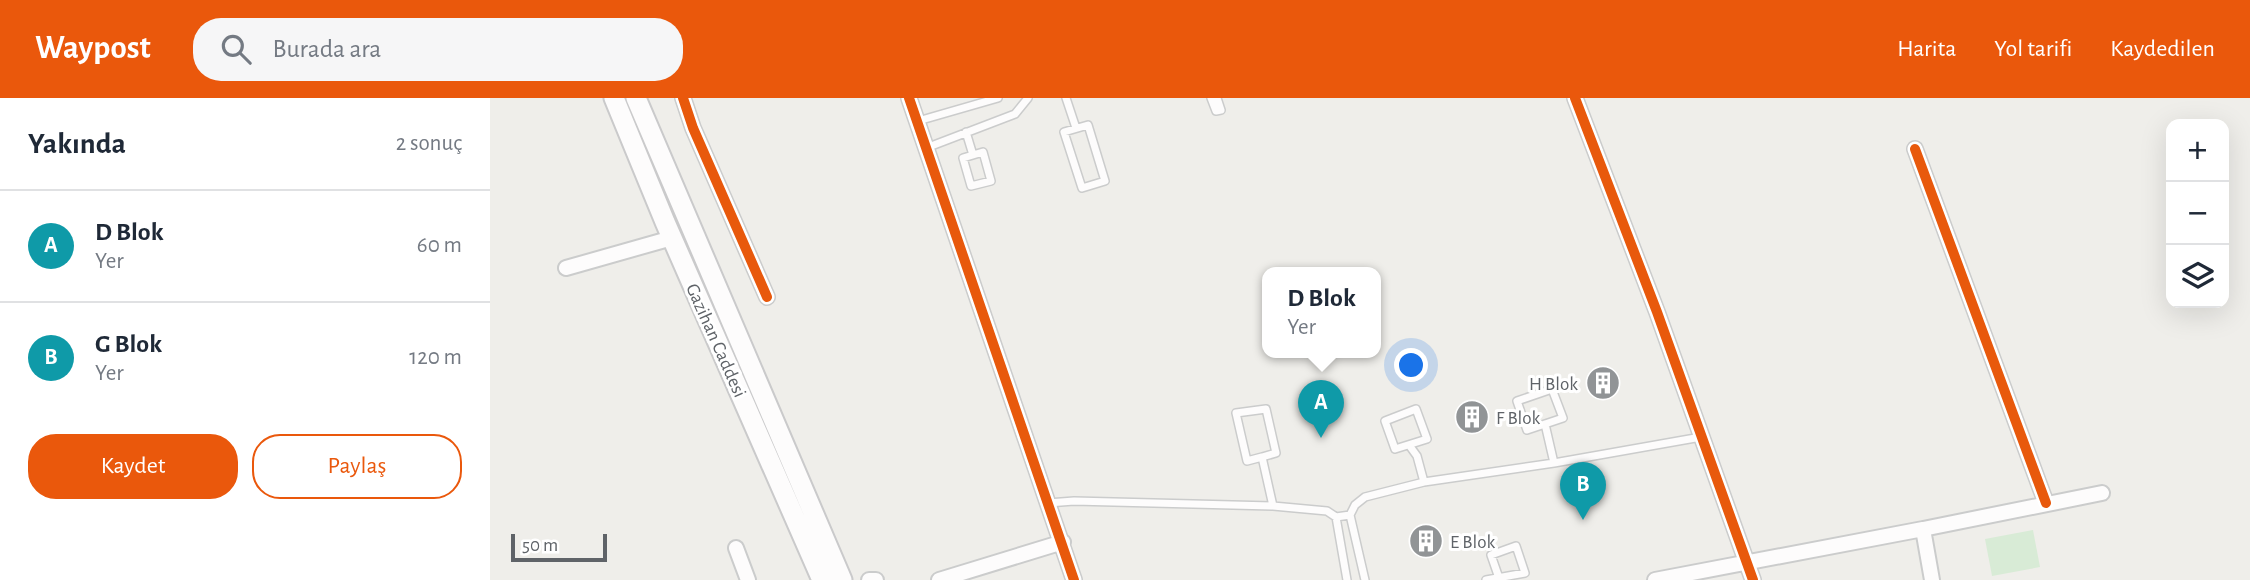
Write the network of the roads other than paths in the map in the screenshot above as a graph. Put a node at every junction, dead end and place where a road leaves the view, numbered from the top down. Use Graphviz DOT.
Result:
graph roads {
  1 [pos="614,98"];
  2 [pos="636,98"];
  3 [pos="682,98"];
  4 [pos="909,98"];
  5 [pos="998,98"];
  6 [pos="1028,98"];
  7 [pos="1066,98"];
  8 [pos="1211,98"];
  9 [pos="1217,98"];
  10 [pos="1575,98"];
  11 [pos="918,121"];
  12 [pos="1076,128"];
  13 [pos="966,132"];
  14 [pos="926,148"];
  15 [pos="1915,149"];
  16 [pos="973,155"];
  17 [pos="672,238"];
  18 [pos="566,268"];
  19 [pos="767,298"];
  20 [pos="1545,424"];
  21 [pos="1702,437"];
  22 [pos="1409,445"];
  23 [pos="1262,457"];
  24 [pos="1554,463"];
  25 [pos="1424,482"];
  26 [pos="2102,493"];
  27 [pos="1048,503"];
  28 [pos="2046,503"];
  29 [pos="1272,506"];
  30 [pos="1350,515"];
  31 [pos="1336,517"];
  32 [pos="1923,529"];
  33 [pos="1063,542"];
  34 [pos="736,548"];
  35 [pos="1747,563"];
  36 [pos="1499,578"];
  37 [pos="748,580"];
  38 [pos="822,580"];
  39 [pos="842,580"];
  40 [pos="869,580"];
  41 [pos="876,580"];
  42 [pos="939,580"];
  43 [pos="1074,580"];
  44 [pos="1347,580"];
  45 [pos="1365,580"];
  46 [pos="1486,580"];
  47 [pos="1655,580"];
  48 [pos="1754,580"];
  49 [pos="1931,580"];
  1 -- 17 [label="main road, Gazihan Caddesi"];
  2 -- 39 [label="main road, Gazihan Caddesi"];
  3 -- 19 [label="street"];
  4 -- 11 [label="street"];
  5 -- 11 [label="lane"];
  6 -- 13 [label="lane"];
  7 -- 12 [label="lane"];
  8 -- 9 [label="lane"];
  10 -- 21 [label="street"];
  11 -- 14 [label="street"];
  12 -- 12 [label="lane"];
  13 -- 14 [label="lane"];
  13 -- 16 [label="lane"];
  14 -- 27 [label="street"];
  15 -- 28 [label="street"];
  16 -- 16 [label="lane"];
  17 -- 18 [label="street"];
  17 -- 38 [label="main road, Gazihan Caddesi"];
  20 -- 20 [label="lane"];
  20 -- 24 [label="lane"];
  21 -- 24 [label="lane"];
  21 -- 35 [label="street"];
  22 -- 22 [label="lane"];
  22 -- 25 [label="lane"];
  23 -- 23 [label="lane"];
  23 -- 29 [label="lane"];
  24 -- 25 [label="lane"];
  25 -- 30 [label="lane"];
  26 -- 28 [label="street"];
  27 -- 29 [label="lane"];
  27 -- 33 [label="street"];
  28 -- 32 [label="street"];
  29 -- 31 [label="lane"];
  30 -- 31 [label="lane"];
  30 -- 45 [label="lane"];
  31 -- 44 [label="lane"];
  32 -- 35 [label="street"];
  32 -- 49 [label="street"];
  33 -- 42 [label="street"];
  33 -- 43 [label="street"];
  34 -- 37 [label="street"];
  35 -- 47 [label="street"];
  35 -- 48 [label="street"];
  36 -- 36 [label="lane"];
  36 -- 46 [label="lane"];
  40 -- 41 [label="street"];
}
